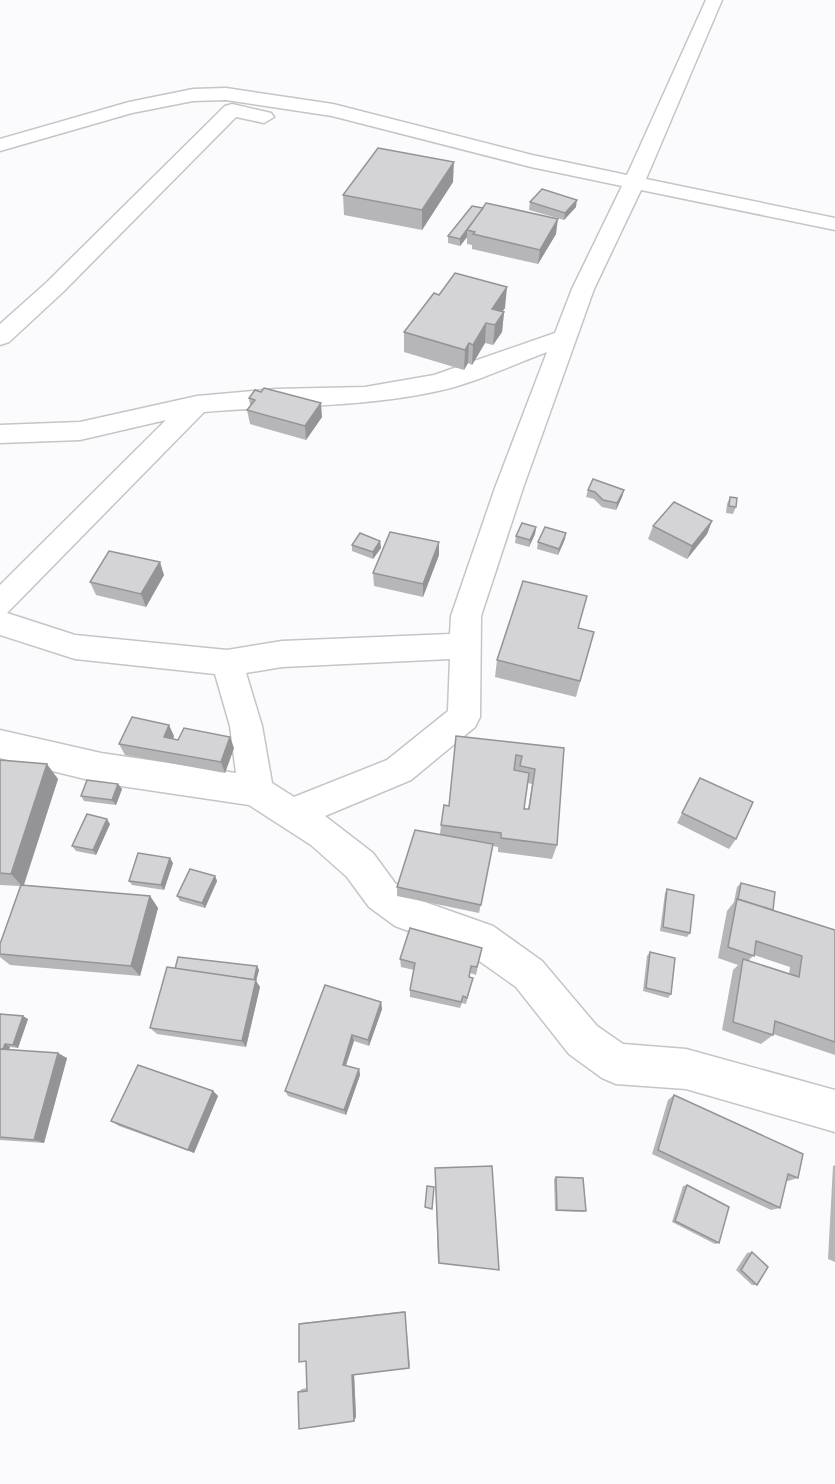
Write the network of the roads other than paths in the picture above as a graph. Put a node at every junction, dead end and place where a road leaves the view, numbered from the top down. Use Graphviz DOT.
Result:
graph roads {
  1 [pos="714,0"];
  2 [pos="301,126"];
  3 [pos="0,145"];
  4 [pos="471,166"];
  5 [pos="549,186"];
  6 [pos="631,190"];
  7 [pos="594,195"];
  8 [pos="835,224"];
  9 [pos="0,337"];
  10 [pos="564,338"];
  11 [pos="197,404"];
  12 [pos="0,434"];
  13 [pos="0,604"];
  14 [pos="0,623"];
  15 [pos="464,646"];
  16 [pos="227,663"];
  17 [pos="0,744"];
  18 [pos="256,791"];
  19 [pos="291,814"];
  20 [pos="835,1111"];
  1 -- 6 [label="street"];
  2 -- 9 [label="street"];
  3 -- 6 [label="street"];
  4 -- 5 [label="street"];
  6 -- 7 [label="street"];
  6 -- 8 [label="street"];
  6 -- 10 [label="street"];
  10 -- 11 [label="street"];
  10 -- 15 [label="street"];
  11 -- 12 [label="street"];
  11 -- 13 [label="street"];
  14 -- 16 [label="street"];
  15 -- 16 [label="street"];
  15 -- 19 [label="street"];
  16 -- 18 [label="street"];
  17 -- 18 [label="street"];
  18 -- 19 [label="street"];
  19 -- 20 [label="street"];
}
